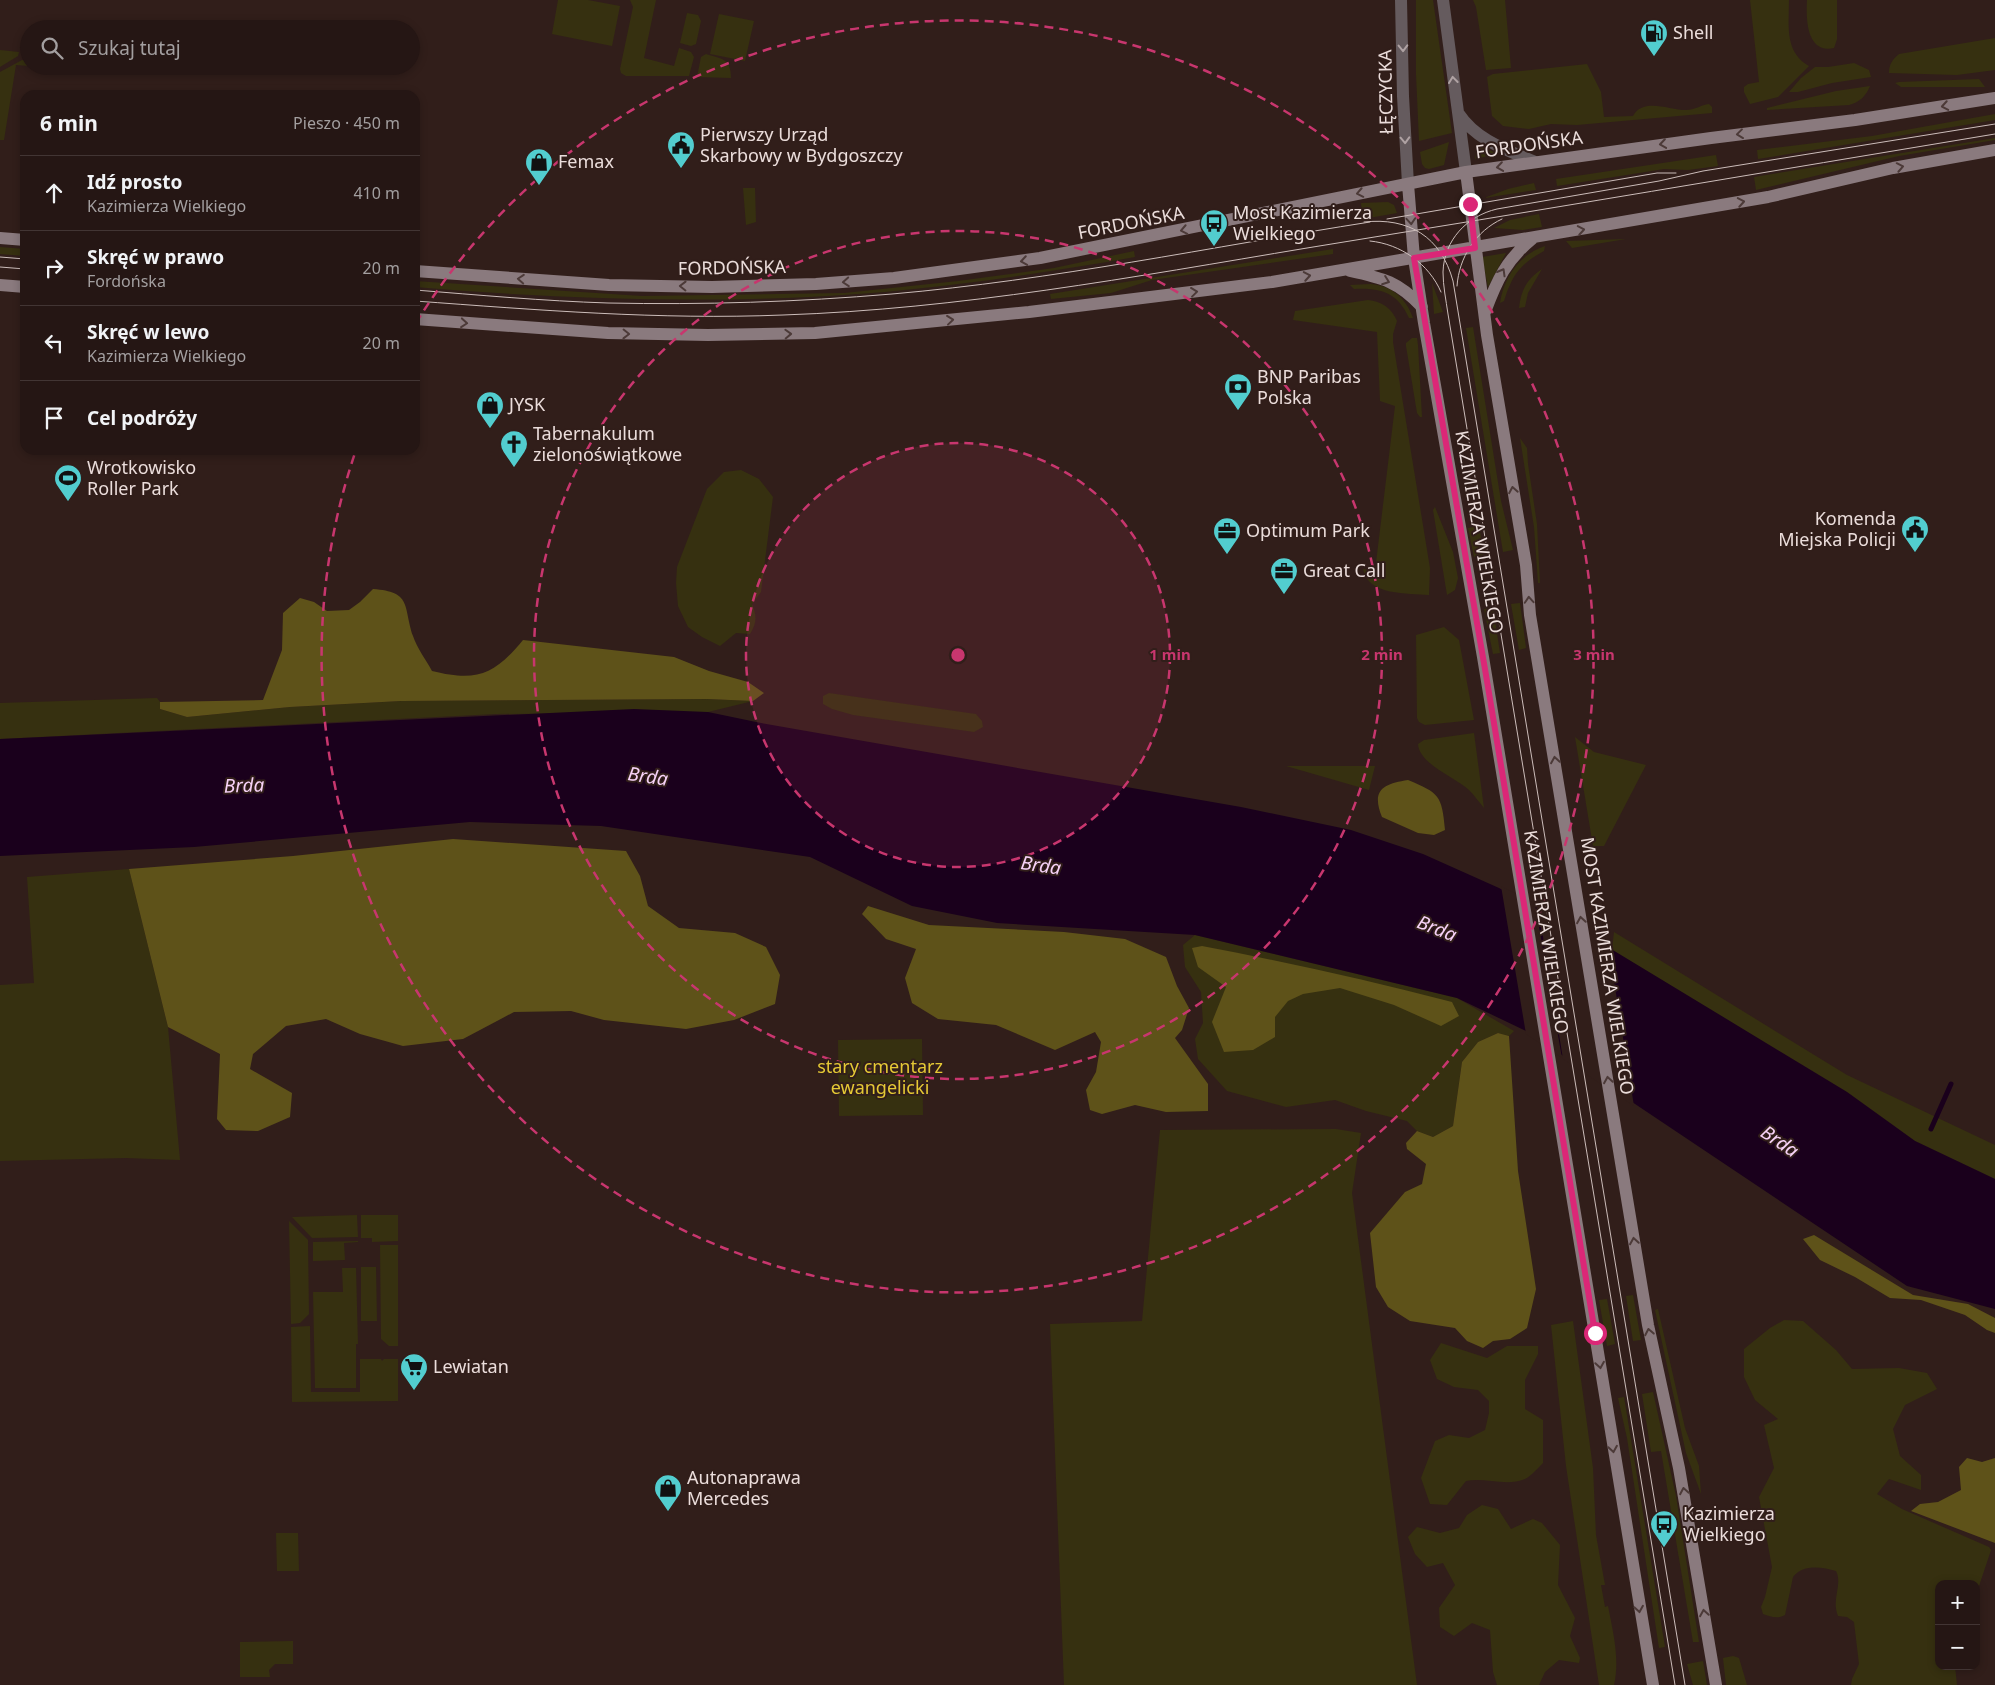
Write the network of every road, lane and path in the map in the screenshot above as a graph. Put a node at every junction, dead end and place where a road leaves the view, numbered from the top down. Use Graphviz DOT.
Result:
graph roads {
  1 [pos="1402,0"];
  2 [pos="1442,0"];
  3 [pos="1995,98"];
  4 [pos="1457,112"];
  5 [pos="1995,150"];
  6 [pos="1535,162"];
  7 [pos="1466,172"];
  8 [pos="1408,184"];
  9 [pos="0,238"];
  10 [pos="1533,238"];
  11 [pos="20,240"];
  12 [pos="1475,248"];
  13 [pos="1414,258"];
  14 [pos="1342,270"];
  15 [pos="420,271"];
  16 [pos="0,285"];
  17 [pos="20,287"];
  18 [pos="1422,307"];
  19 [pos="1484,314"];
  20 [pos="420,319"];
  21 [pos="1536,648"];
  22 [pos="1652,1685"];
  23 [pos="1716,1685"];
  1 -- 8 [label="street, ŁĘCZYCKA, one-way"];
  4 -- 2 [label="street, one-way"];
  3 -- 6 [label="main road, FORDOŃSKA, one-way"];
  4 -- 6 [label="street"];
  4 -- 7 [label="street"];
  10 -- 5 [label="main road, one-way"];
  6 -- 7 [label="main road, FORDOŃSKA, one-way"];
  7 -- 8 [label="main road, FORDOŃSKA"];
  7 -- 12 [label="main road, KAZIMIERZA WIELKIEGO"];
  8 -- 13 [label="main road, KAZIMIERZA WIELKIEGO, one-way"];
  8 -- 15 [label="main road, FORDOŃSKA, one-way"];
  9 -- 11 [label="main road"];
  10 -- 12 [label="main road"];
  19 -- 10 [label="main road, one-way"];
  12 -- 13 [label="main road"];
  12 -- 19 [label="main road, KAZIMIERZA WIELKIEGO"];
  13 -- 14 [label="main road"];
  13 -- 18 [label="main road, KAZIMIERZA WIELKIEGO"];
  14 -- 18 [label="main road, one-way"];
  20 -- 14 [label="main road, one-way"];
  16 -- 17 [label="main road"];
  18 -- 22 [label="main road, KAZIMIERZA WIELKIEGO, one-way"];
  21 -- 19 [label="main road, KAZIMIERZA WIELKIEGO, one-way"];
  23 -- 21 [label="main road, MOST KAZIMIERZA WIELKIEGO, one-way"];
}
